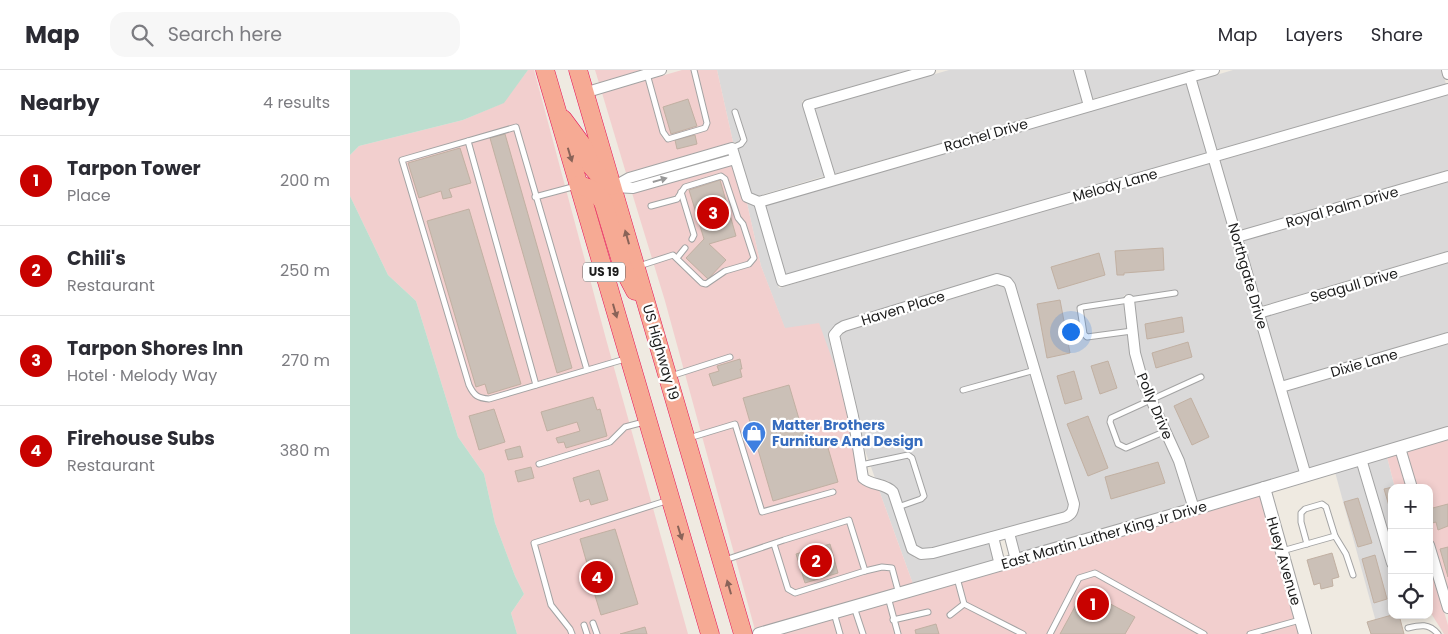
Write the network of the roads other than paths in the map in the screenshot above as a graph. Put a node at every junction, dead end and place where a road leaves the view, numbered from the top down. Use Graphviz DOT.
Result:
graph roads {
  1 [pos="545,70"];
  2 [pos="578,70"];
  3 [pos="661,70"];
  4 [pos="694,70"];
  5 [pos="930,70"];
  6 [pos="1079,70"];
  7 [pos="1214,70"];
  8 [pos="1447,70"];
  9 [pos="647,74"];
  10 [pos="1448,74"];
  11 [pos="1190,77"];
  12 [pos="1448,89"];
  13 [pos="584,93"];
  14 [pos="1089,106"];
  15 [pos="556,108"];
  16 [pos="735,112"];
  17 [pos="468,141"];
  18 [pos="732,148"];
  19 [pos="1213,157"];
  20 [pos="735,159"];
  21 [pos="1448,176"];
  22 [pos="831,180"];
  23 [pos="579,185"];
  24 [pos="613,187"];
  25 [pos="681,191"];
  26 [pos="535,197"];
  27 [pos="759,202"];
  28 [pos="651,206"];
  29 [pos="1237,238"];
  30 [pos="692,239"];
  31 [pos="685,248"];
  32 [pos="1448,257"];
  33 [pos="677,258"];
  34 [pos="636,267"];
  35 [pos="1175,293"];
  36 [pos="1129,300"];
  37 [pos="1259,312"];
  38 [pos="650,317"];
  39 [pos="1132,331"];
  40 [pos="1448,338"];
  41 [pos="730,357"];
  42 [pos="628,358"];
  43 [pos="587,370"];
  44 [pos="1036,370"];
  45 [pos="668,377"];
  46 [pos="1201,377"];
  47 [pos="536,385"];
  48 [pos="1281,388"];
  49 [pos="963,390"];
  50 [pos="1152,400"];
  51 [pos="647,421"];
  52 [pos="1166,430"];
  53 [pos="1448,433"];
  54 [pos="686,439"];
  55 [pos="1400,448"];
  56 [pos="1361,459"];
  57 [pos="539,464"];
  58 [pos="861,466"];
  59 [pos="1306,476"];
  60 [pos="1411,484"];
  61 [pos="1264,488"];
  62 [pos="833,492"];
  63 [pos="670,500"];
  64 [pos="898,507"];
  65 [pos="1194,509"];
  66 [pos="1009,533"];
  67 [pos="1335,536"];
  68 [pos="993,537"];
  69 [pos="774,544"];
  70 [pos="1307,544"];
  71 [pos="1388,550"];
  72 [pos="1282,551"];
  73 [pos="1433,558"];
  74 [pos="1016,560"];
  75 [pos="722,561"];
  76 [pos="1000,565"];
  77 [pos="866,571"];
  78 [pos="1353,575"];
  79 [pos="957,577"];
  80 [pos="893,595"];
  81 [pos="964,604"];
  82 [pos="854,607"];
  83 [pos="1448,608"];
  84 [pos="834,612"];
  85 [pos="928,612"];
  86 [pos="950,615"];
  87 [pos="894,620"];
  88 [pos="1300,620"];
  89 [pos="593,623"];
  90 [pos="584,625"];
  91 [pos="1408,628"];
  92 [pos="572,634"];
  93 [pos="586,634"];
  94 [pos="596,634"];
  95 [pos="710,634"];
  96 [pos="743,634"];
  97 [pos="759,634"];
  98 [pos="840,634"];
  99 [pos="864,634"];
  100 [pos="898,634"];
  101 [pos="1023,634"];
  102 [pos="1050,634"];
  103 [pos="1204,634"];
  104 [pos="1250,634"];
  105 [pos="1305,634"];
  106 [pos="1438,634"];
  1 -- 15 [label="highway, US 19"];
  2 -- 13 [label="highway, US Highway 19 / US 19"];
  3 -- 9 [label="street"];
  4 -- 9 [label="lane"];
  5 -- 22 [label="street"];
  6 -- 14 [label="street"];
  7 -- 11 [label="street, Rachel Drive"];
  8 -- 10 [label="street"];
  9 -- 13 [label="street"];
  11 -- 14 [label="street, Rachel Drive"];
  11 -- 19 [label="street, Northgate Drive"];
  12 -- 19 [label="street, Melody Lane"];
  13 -- 24 [label="highway, US Highway 19 / US 19"];
  14 -- 22 [label="street, Rachel Drive"];
  15 -- 23 [label="highway, US 19, one-way"];
  15 -- 24 [label="highway"];
  16 -- 18 [label="lane"];
  17 -- 26 [label="lane"];
  17 -- 47 [label="lane"];
  17 -- 47 [label="lane"];
  18 -- 20 [label="street"];
  18 -- 24 [label="street"];
  19 -- 27 [label="street, Melody Lane"];
  19 -- 29 [label="street, Northgate Drive"];
  24 -- 20 [label="street, one-way"];
  20 -- 27 [label="street"];
  21 -- 29 [label="street, Royal Palm Drive"];
  22 -- 27 [label="street, Rachel Drive"];
  23 -- 26 [label="lane"];
  23 -- 38 [label="highway"];
  23 -- 42 [label="highway, US 19, one-way"];
  34 -- 24 [label="highway, US Highway 19 / US 19, one-way"];
  25 -- 28 [label="lane"];
  25 -- 30 [label="lane"];
  25 -- 33 [label="lane"];
  26 -- 43 [label="lane"];
  29 -- 37 [label="street, Northgate Drive"];
  31 -- 33 [label="lane"];
  32 -- 37 [label="street, Seagull Drive"];
  33 -- 34 [label="lane"];
  34 -- 38 [label="highway, US Highway 19 / US 19"];
  35 -- 36 [label="lane"];
  36 -- 39 [label="street, Polly Drive"];
  36 -- 39 [label="lane"];
  37 -- 48 [label="street, Northgate Drive"];
  38 -- 45 [label="highway, US Highway 19 / US 19"];
  39 -- 50 [label="street, Polly Drive"];
  40 -- 48 [label="street, Dixie Lane"];
  41 -- 45 [label="lane"];
  42 -- 43 [label="lane"];
  42 -- 51 [label="highway, US 19"];
  43 -- 47 [label="lane"];
  44 -- 49 [label="lane"];
  44 -- 58 [label="street, Haven Place"];
  44 -- 66 [label="street, Haven Place"];
  45 -- 54 [label="highway, US Highway 19 / US 19"];
  46 -- 50 [label="lane"];
  48 -- 59 [label="street, Northgate Drive"];
  50 -- 52 [label="street, Polly Drive"];
  50 -- 52 [label="lane"];
  51 -- 57 [label="lane"];
  51 -- 63 [label="highway, US 19"];
  52 -- 65 [label="street, Polly Drive"];
  53 -- 55 [label="street, East Martin Luther King Jr Drive"];
  54 -- 62 [label="lane"];
  54 -- 75 [label="highway, US Highway 19 / US 19"];
  55 -- 56 [label="street, East Martin Luther King Jr Drive"];
  55 -- 60 [label="street"];
  56 -- 59 [label="street, East Martin Luther King Jr Drive"];
  56 -- 71 [label="street"];
  58 -- 64 [label="street, Haven Place"];
  58 -- 64 [label="lane"];
  59 -- 61 [label="street, East Martin Luther King Jr Drive"];
  61 -- 65 [label="street, East Martin Luther King Jr Drive"];
  61 -- 72 [label="street, Huey Avenue"];
  63 -- 92 [label="lane"];
  63 -- 95 [label="highway, US 19, one-way"];
  64 -- 68 [label="street, Haven Place"];
  65 -- 74 [label="street, East Martin Luther King Jr Drive"];
  66 -- 68 [label="street, Haven Place"];
  66 -- 74 [label="street"];
  67 -- 70 [label="lane"];
  67 -- 70 [label="lane"];
  67 -- 78 [label="lane"];
  68 -- 76 [label="street"];
  69 -- 75 [label="lane"];
  69 -- 77 [label="lane"];
  69 -- 77 [label="lane"];
  70 -- 72 [label="lane"];
  72 -- 88 [label="street, Huey Avenue"];
  73 -- 83 [label="street"];
  74 -- 76 [label="street, East Martin Luther King Jr Drive"];
  96 -- 75 [label="highway, US Highway 19 / US 19, one-way"];
  76 -- 79 [label="street, East Martin Luther King Jr Drive"];
  77 -- 80 [label="lane"];
  79 -- 80 [label="street, East Martin Luther King Jr Drive"];
  79 -- 81 [label="lane"];
  80 -- 82 [label="street, East Martin Luther King Jr Drive"];
  80 -- 87 [label="lane"];
  81 -- 86 [label="lane"];
  81 -- 101 [label="lane"];
  82 -- 84 [label="street, East Martin Luther King Jr Drive"];
  82 -- 99 [label="lane"];
  84 -- 97 [label="street, East Martin Luther King Jr Drive"];
  84 -- 98 [label="lane"];
  85 -- 87 [label="lane"];
  87 -- 100 [label="lane"];
  88 -- 104 [label="lane"];
  88 -- 105 [label="street, Huey Avenue"];
  89 -- 94 [label="lane"];
  90 -- 93 [label="lane"];
  91 -- 106 [label="lane"];
  102 -- 103 [label="lane"];
}
